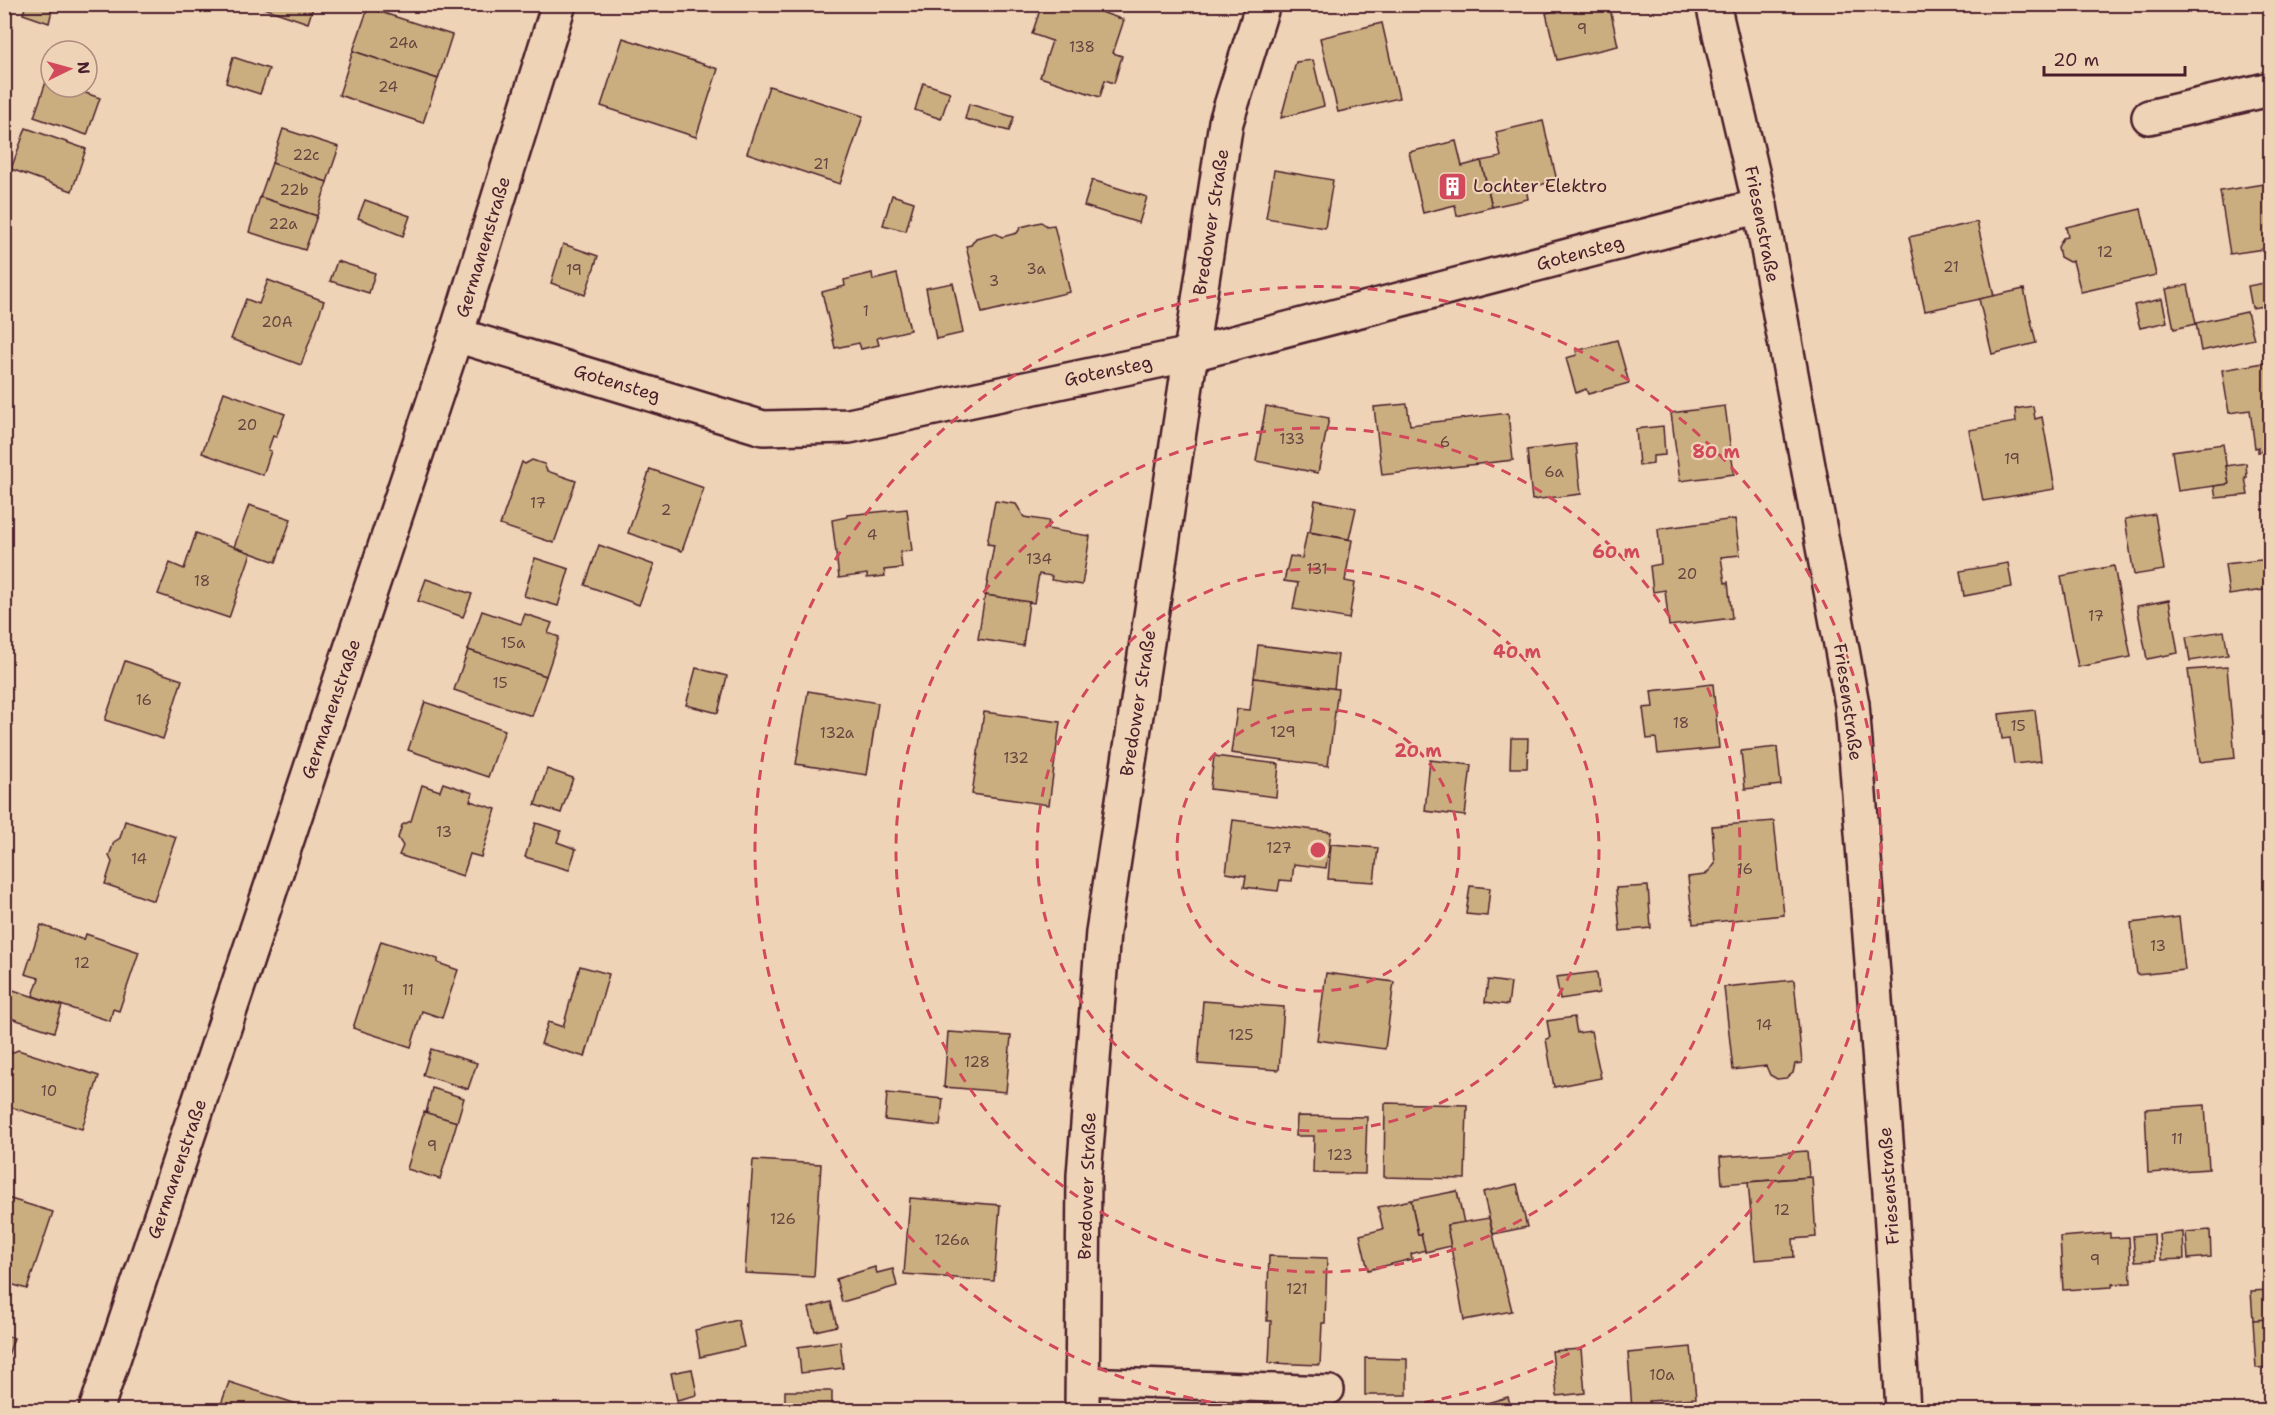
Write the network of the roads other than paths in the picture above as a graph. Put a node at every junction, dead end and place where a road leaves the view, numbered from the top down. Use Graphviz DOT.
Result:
graph roads {
  1 [pos="559,4"];
  2 [pos="1263,4"];
  3 [pos="1713,4"];
  4 [pos="2271,90"];
  5 [pos="2149,117"];
  6 [pos="1760,206"];
  7 [pos="456,335"];
  8 [pos="1191,354"];
  9 [pos="1330,1390"];
  10 [pos="1083,1396"];
  11 [pos="96,1410"];
  12 [pos="1903,1410"];
  1 -- 7 [label="street, Germanenstraße"];
  2 -- 8 [label="street, Bredower Straße"];
  3 -- 6 [label="street, Friesenstraße"];
  4 -- 5 [label="street"];
  6 -- 8 [label="street, Gotensteg"];
  6 -- 12 [label="street, Friesenstraße"];
  7 -- 8 [label="street, Gotensteg"];
  7 -- 11 [label="street, Germanenstraße"];
  8 -- 10 [label="street, Bredower Straße"];
  9 -- 10 [label="lane"];
}
